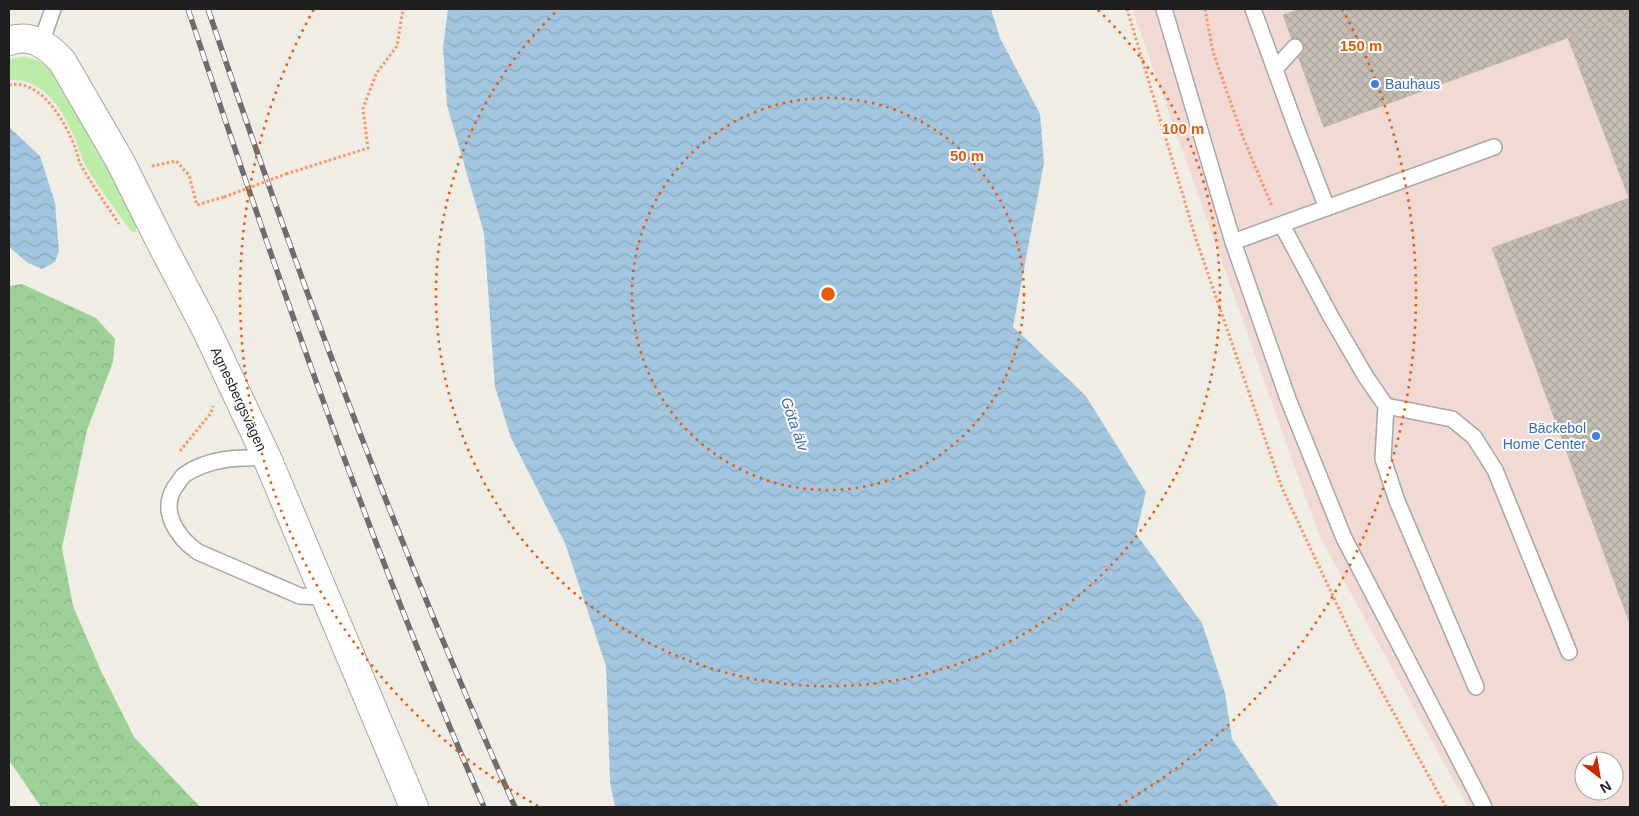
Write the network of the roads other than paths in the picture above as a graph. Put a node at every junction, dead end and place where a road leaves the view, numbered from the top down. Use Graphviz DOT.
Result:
graph roads {
  1 [pos="53,9"];
  2 [pos="1164,9"];
  3 [pos="1254,9"];
  4 [pos="9,41"];
  5 [pos="41,43"];
  6 [pos="1295,47"];
  7 [pos="1275,69"];
  8 [pos="1494,147"];
  9 [pos="1327,208"];
  10 [pos="1282,225"];
  11 [pos="1233,242"];
  12 [pos="1386,406"];
  13 [pos="266,458"];
  14 [pos="326,597"];
  15 [pos="1569,652"];
  16 [pos="1476,687"];
  17 [pos="414,807"];
  18 [pos="1484,807"];
  1 -- 5 [label="lane"];
  2 -- 11 [label="lane"];
  3 -- 7 [label="lane"];
  4 -- 5 [label="street, Agnesbergsvägen"];
  5 -- 13 [label="street, Agnesbergsvägen"];
  6 -- 7 [label="lane"];
  7 -- 9 [label="lane"];
  8 -- 9 [label="lane"];
  9 -- 10 [label="lane"];
  10 -- 11 [label="lane"];
  10 -- 12 [label="lane"];
  11 -- 18 [label="lane"];
  12 -- 15 [label="lane"];
  12 -- 16 [label="lane"];
  13 -- 14 [label="street, Agnesbergsvägen"];
  13 -- 14 [label="lane"];
  14 -- 17 [label="street, Agnesbergsvägen"];
}
